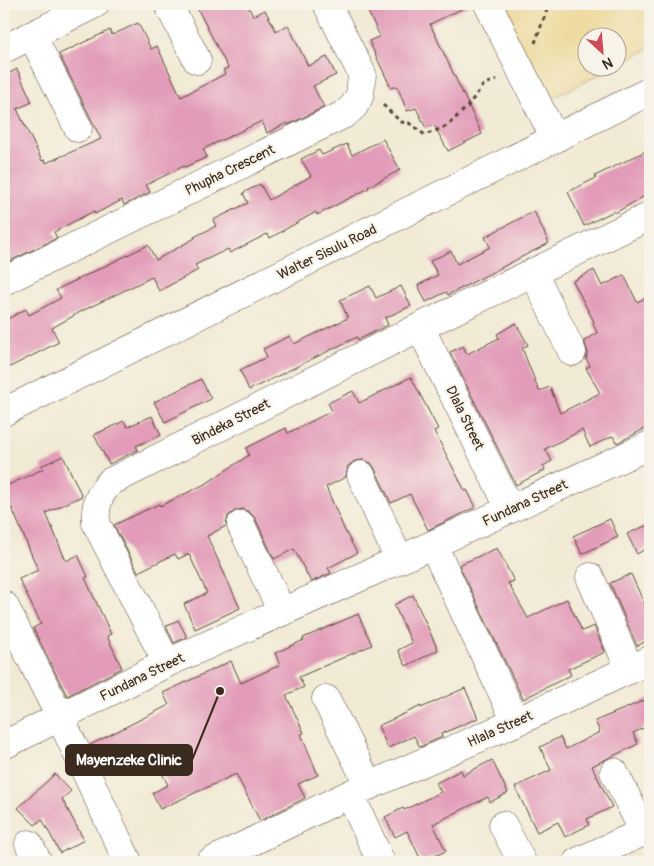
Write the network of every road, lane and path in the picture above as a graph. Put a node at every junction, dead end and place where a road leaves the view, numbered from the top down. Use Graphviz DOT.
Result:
graph roads {
  1 [pos="95,4"];
  2 [pos="168,4"];
  3 [pos="327,4"];
  4 [pos="488,4"];
  5 [pos="549,4"];
  6 [pos="32,35"];
  7 [pos="534,46"];
  8 [pos="4,49"];
  9 [pos="197,60"];
  10 [pos="521,71"];
  11 [pos="650,91"];
  12 [pos="360,95"];
  13 [pos="78,128"];
  14 [pos="555,139"];
  15 [pos="647,226"];
  16 [pos="534,272"];
  17 [pos="4,281"];
  18 [pos="420,327"];
  19 [pos="572,352"];
  20 [pos="4,412"];
  21 [pos="650,445"];
  22 [pos="361,475"];
  23 [pos="510,509"];
  24 [pos="241,525"];
  25 [pos="433,544"];
  26 [pos="399,560"];
  27 [pos="590,577"];
  28 [pos="4,605"];
  29 [pos="282,612"];
  30 [pos="167,664"];
  31 [pos="640,665"];
  32 [pos="326,699"];
  33 [pos="60,717"];
  34 [pos="516,722"];
  35 [pos="4,745"];
  36 [pos="614,772"];
  37 [pos="359,790"];
  38 [pos="503,825"];
  39 [pos="647,830"];
  40 [pos="128,862"];
  41 [pos="210,862"];
  42 [pos="382,862"];
  43 [pos="522,862"];
  44 [pos="577,862"];
  1 -- 6 [label="street"];
  2 -- 9 [label="street"];
  3 -- 12 [label="street"];
  4 -- 10 [label="street"];
  5 -- 7 [label="path"];
  6 -- 8 [label="street"];
  6 -- 13 [label="street"];
  10 -- 12 [label="path"];
  10 -- 14 [label="street"];
  11 -- 14 [label="street, Walter Sisulu Road"];
  12 -- 17 [label="street, Phupha Crescent"];
  14 -- 20 [label="street, Walter Sisulu Road"];
  15 -- 16 [label="street, Bindeka Street"];
  16 -- 18 [label="street, Bindeka Street"];
  16 -- 19 [label="street"];
  18 -- 23 [label="street, Dlala Street"];
  18 -- 30 [label="street, Bindeka Street"];
  21 -- 23 [label="street, Fundana Street"];
  22 -- 26 [label="street"];
  23 -- 25 [label="street, Fundana Street"];
  24 -- 29 [label="street"];
  25 -- 26 [label="street, Fundana Street"];
  25 -- 34 [label="street"];
  26 -- 29 [label="street, Fundana Street"];
  27 -- 31 [label="street, Hlala Street"];
  28 -- 33 [label="street"];
  29 -- 30 [label="street, Fundana Street"];
  30 -- 33 [label="street, Fundana Street"];
  31 -- 34 [label="street, Hlala Street"];
  32 -- 37 [label="street"];
  33 -- 35 [label="street, Fundana Street"];
  33 -- 40 [label="street"];
  34 -- 37 [label="street, Hlala Street"];
  36 -- 39 [label="street"];
  37 -- 41 [label="street, Hlala Street"];
  37 -- 42 [label="street"];
  38 -- 43 [label="street"];
  39 -- 44 [label="street"];
}
